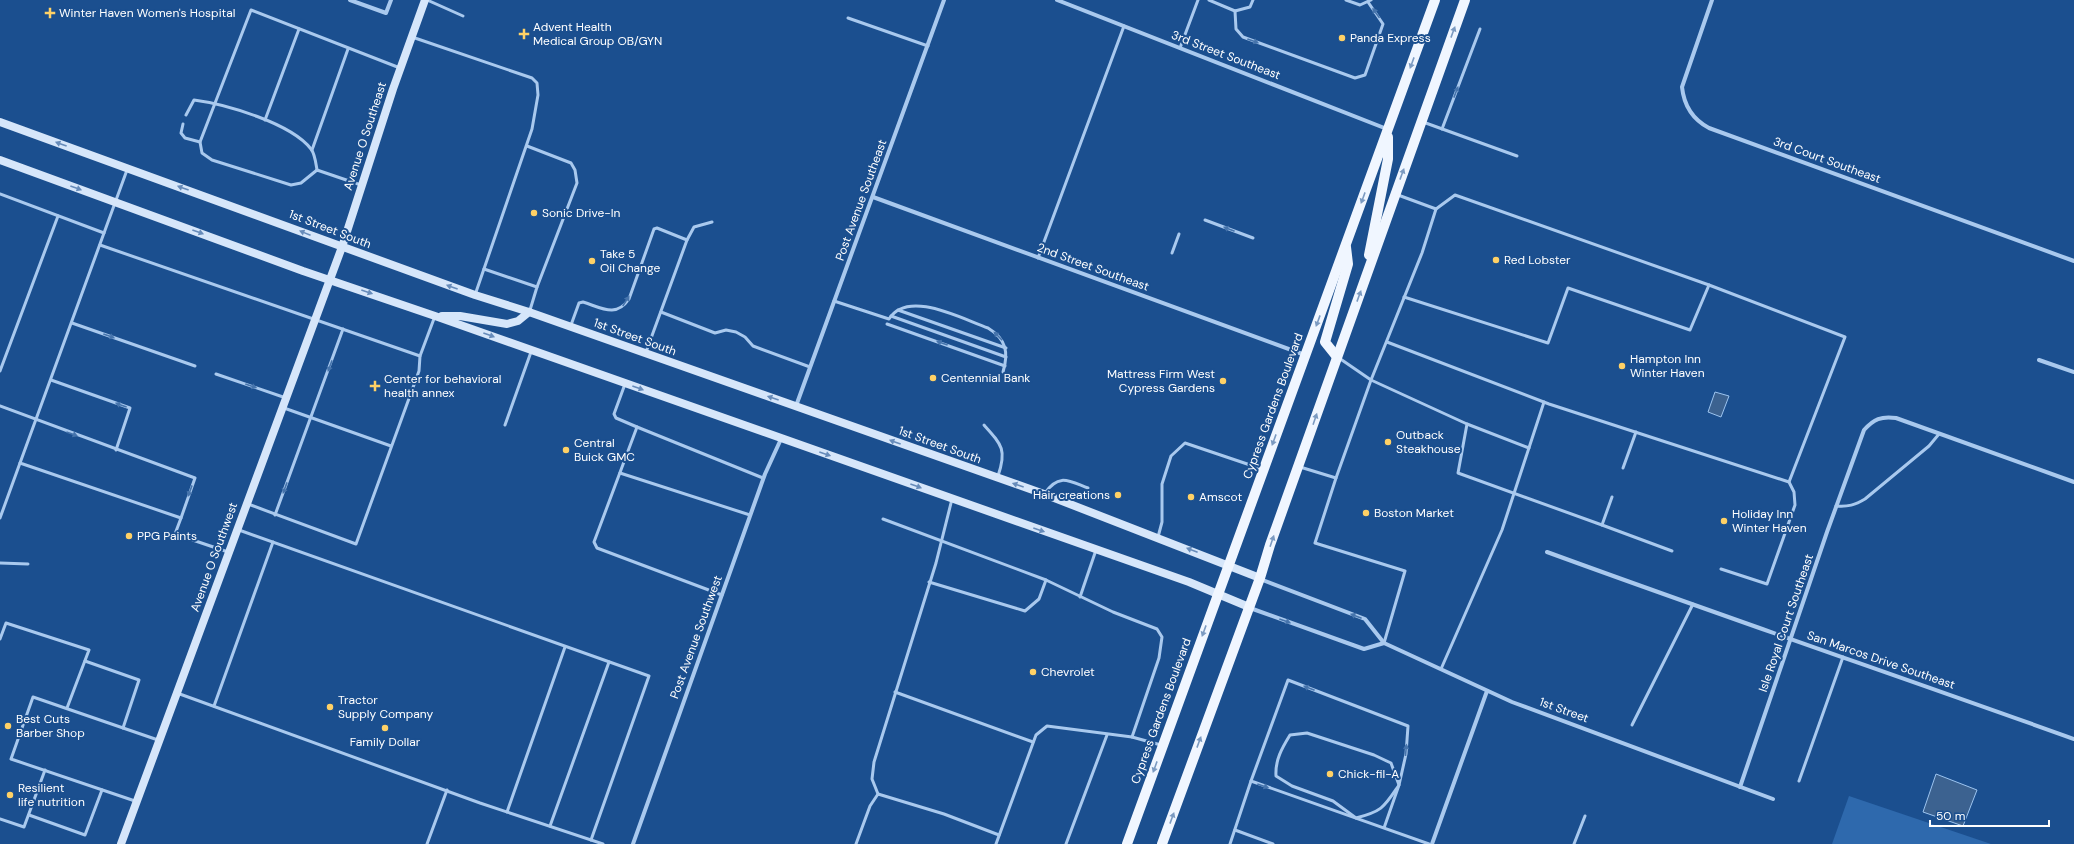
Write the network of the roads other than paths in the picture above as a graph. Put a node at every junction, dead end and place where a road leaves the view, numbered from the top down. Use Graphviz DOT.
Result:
graph roads {
  1 [pos="350,0"];
  2 [pos="391,0"];
  3 [pos="426,0"];
  4 [pos="944,0"];
  5 [pos="1057,0"];
  6 [pos="1198,0"];
  7 [pos="1208,0"];
  8 [pos="1253,0"];
  9 [pos="1346,0"];
  10 [pos="1435,0"];
  11 [pos="1465,0"];
  12 [pos="1712,0"];
  13 [pos="1369,1"];
  14 [pos="1235,11"];
  15 [pos="463,16"];
  16 [pos="848,18"];
  17 [pos="1124,26"];
  18 [pos="299,29"];
  19 [pos="1480,29"];
  20 [pos="412,37"];
  21 [pos="928,46"];
  22 [pos="1180,48"];
  23 [pos="348,49"];
  24 [pos="400,68"];
  25 [pos="215,103"];
  26 [pos="186,115"];
  27 [pos="265,120"];
  28 [pos="1421,121"];
  29 [pos="0,122"];
  30 [pos="183,124"];
  31 [pos="1388,129"];
  32 [pos="1442,129"];
  33 [pos="200,142"];
  34 [pos="527,146"];
  35 [pos="312,150"];
  36 [pos="1517,156"];
  37 [pos="0,160"];
  38 [pos="128,168"];
  39 [pos="317,170"];
  40 [pos="362,185"];
  41 [pos="0,194"];
  42 [pos="1395,194"];
  43 [pos="873,197"];
  44 [pos="116,202"];
  45 [pos="1436,209"];
  46 [pos="58,216"];
  47 [pos="1205,220"];
  48 [pos="712,222"];
  49 [pos="104,233"];
  50 [pos="1179,234"];
  51 [pos="1253,238"];
  52 [pos="687,240"];
  53 [pos="100,244"];
  54 [pos="1346,245"];
  55 [pos="342,247"];
  56 [pos="1172,253"];
  57 [pos="1038,258"];
  58 [pos="1372,260"];
  59 [pos="2074,261"];
  60 [pos="484,269"];
  61 [pos="330,279"];
  62 [pos="1709,285"];
  63 [pos="537,287"];
  64 [pos="475,295"];
  65 [pos="1404,297"];
  66 [pos="834,301"];
  67 [pos="898,310"];
  68 [pos="529,312"];
  69 [pos="661,312"];
  70 [pos="435,316"];
  71 [pos="890,318"];
  72 [pos="315,320"];
  73 [pos="72,322"];
  74 [pos="887,324"];
  75 [pos="570,327"];
  76 [pos="343,329"];
  77 [pos="1387,342"];
  78 [pos="1006,348"];
  79 [pos="532,350"];
  80 [pos="646,354"];
  81 [pos="1306,355"];
  82 [pos="420,356"];
  83 [pos="1337,357"];
  84 [pos="1006,358"];
  85 [pos="2039,360"];
  86 [pos="195,366"];
  87 [pos="1005,366"];
  88 [pos="810,367"];
  89 [pos="0,371"];
  90 [pos="1003,372"];
  91 [pos="2074,372"];
  92 [pos="216,374"];
  93 [pos="51,380"];
  94 [pos="1370,380"];
  95 [pos="624,384"];
  96 [pos="286,398"];
  97 [pos="1544,402"];
  98 [pos="0,406"];
  99 [pos="796,406"];
  100 [pos="282,408"];
  101 [pos="311,418"];
  102 [pos="36,420"];
  103 [pos="1467,424"];
  104 [pos="505,425"];
  105 [pos="984,425"];
  106 [pos="637,427"];
  107 [pos="1636,432"];
  108 [pos="1939,434"];
  109 [pos="781,439"];
  110 [pos="391,446"];
  111 [pos="1529,448"];
  112 [pos="116,450"];
  113 [pos="20,463"];
  114 [pos="1298,466"];
  115 [pos="1623,468"];
  116 [pos="1264,470"];
  117 [pos="620,473"];
  118 [pos="763,478"];
  119 [pos="998,478"];
  120 [pos="1336,478"];
  121 [pos="1789,482"];
  122 [pos="2074,482"];
  123 [pos="1088,488"];
  124 [pos="1514,493"];
  125 [pos="1044,494"];
  126 [pos="1612,497"];
  127 [pos="952,499"];
  128 [pos="247,504"];
  129 [pos="1836,506"];
  130 [pos="275,515"];
  131 [pos="750,515"];
  132 [pos="0,518"];
  133 [pos="181,518"];
  134 [pos="883,519"];
  135 [pos="1602,525"];
  136 [pos="238,529"];
  137 [pos="1158,537"];
  138 [pos="940,540"];
  139 [pos="272,542"];
  140 [pos="1096,550"];
  141 [pos="1672,551"];
  142 [pos="229,552"];
  143 [pos="1546,552"];
  144 [pos="0,563"];
  145 [pos="28,564"];
  146 [pos="1228,566"];
  147 [pos="1721,569"];
  148 [pos="1260,578"];
  149 [pos="1046,580"];
  150 [pos="929,582"];
  151 [pos="722,595"];
  152 [pos="1218,595"];
  153 [pos="1080,597"];
  154 [pos="1693,604"];
  155 [pos="1249,607"];
  156 [pos="0,639"];
  157 [pos="1791,640"];
  158 [pos="1384,643"];
  159 [pos="565,647"];
  160 [pos="1843,657"];
  161 [pos="85,661"];
  162 [pos="609,662"];
  163 [pos="1441,669"];
  164 [pos="1487,691"];
  165 [pos="895,692"];
  166 [pos="177,693"];
  167 [pos="214,706"];
  168 [pos="67,708"];
  169 [pos="1632,725"];
  170 [pos="123,728"];
  171 [pos="1107,735"];
  172 [pos="1132,737"];
  173 [pos="2074,739"];
  174 [pos="160,740"];
  175 [pos="1033,742"];
  176 [pos="1163,746"];
  177 [pos="45,770"];
  178 [pos="1251,781"];
  179 [pos="1799,781"];
  180 [pos="1399,785"];
  181 [pos="1740,787"];
  182 [pos="102,790"];
  183 [pos="447,790"];
  184 [pos="878,794"];
  185 [pos="1773,799"];
  186 [pos="137,802"];
  187 [pos="507,812"];
  188 [pos="28,814"];
  189 [pos="1585,816"];
  190 [pos="1356,818"];
  191 [pos="0,819"];
  192 [pos="550,826"];
  193 [pos="1384,828"];
  194 [pos="1235,830"];
  195 [pos="999,835"];
  196 [pos="591,840"];
  197 [pos="121,844"];
  198 [pos="427,844"];
  199 [pos="603,844"];
  200 [pos="632,844"];
  201 [pos="856,844"];
  202 [pos="996,844"];
  203 [pos="1066,844"];
  204 [pos="1127,844"];
  205 [pos="1162,844"];
  206 [pos="1230,844"];
  207 [pos="1273,844"];
  208 [pos="1430,844"];
  209 [pos="1574,844"];
  1 -- 2 [label="street"];
  3 -- 15 [label="lane"];
  3 -- 20 [label="main road, Avenue O Southeast"];
  4 -- 21 [label="street, Post Avenue Southeast"];
  5 -- 17 [label="street, 3rd Street Southeast"];
  6 -- 22 [label="lane"];
  7 -- 14 [label="lane"];
  8 -- 14 [label="lane"];
  9 -- 13 [label="lane"];
  10 -- 31 [label="main road, Cypress Gardens Boulevard, one-way"];
  28 -- 11 [label="main road, one-way"];
  12 -- 59 [label="street, 3rd Court Southeast"];
  14 -- 13 [label="lane, one-way"];
  16 -- 21 [label="lane"];
  17 -- 22 [label="street, 3rd Street Southeast"];
  17 -- 57 [label="lane"];
  18 -- 23 [label="lane"];
  18 -- 25 [label="lane"];
  18 -- 27 [label="lane"];
  32 -- 19 [label="lane, one-way"];
  20 -- 24 [label="main road, Avenue O Southeast"];
  20 -- 34 [label="lane"];
  21 -- 43 [label="street, Post Avenue Southeast"];
  22 -- 31 [label="street, 3rd Street Southeast"];
  23 -- 24 [label="lane"];
  23 -- 35 [label="lane"];
  24 -- 40 [label="main road, Avenue O Southeast"];
  25 -- 26 [label="lane"];
  25 -- 27 [label="lane"];
  25 -- 33 [label="lane"];
  27 -- 35 [label="lane"];
  28 -- 32 [label="lane"];
  42 -- 28 [label="main road, one-way"];
  38 -- 29 [label="main road, 1st Street South, one-way"];
  30 -- 33 [label="lane"];
  31 -- 54 [label="main road, Cypress Gardens Boulevard, one-way"];
  31 -- 58 [label="main road"];
  32 -- 36 [label="lane"];
  33 -- 39 [label="lane"];
  34 -- 60 [label="lane"];
  34 -- 63 [label="lane"];
  35 -- 39 [label="lane"];
  37 -- 44 [label="main road, one-way"];
  38 -- 44 [label="lane"];
  55 -- 38 [label="main road, 1st Street South, one-way"];
  39 -- 40 [label="lane"];
  40 -- 55 [label="main road, Avenue O Southeast"];
  41 -- 46 [label="lane"];
  42 -- 45 [label="lane"];
  42 -- 58 [label="main road"];
  43 -- 57 [label="street, 2nd Street Southeast"];
  43 -- 66 [label="street, Post Avenue Southeast"];
  44 -- 49 [label="lane"];
  44 -- 61 [label="main road, one-way"];
  45 -- 62 [label="lane"];
  45 -- 65 [label="lane"];
  46 -- 49 [label="lane"];
  46 -- 89 [label="lane"];
  51 -- 47 [label="lane, one-way"];
  48 -- 52 [label="lane"];
  49 -- 53 [label="lane"];
  50 -- 56 [label="lane"];
  52 -- 69 [label="lane"];
  75 -- 52 [label="lane, one-way"];
  53 -- 72 [label="lane"];
  53 -- 73 [label="lane"];
  54 -- 81 [label="main road, Cypress Gardens Boulevard, one-way"];
  54 -- 83 [label="main road"];
  55 -- 61 [label="main road, Avenue O Southeast"];
  64 -- 55 [label="main road, 1st Street South, one-way"];
  57 -- 81 [label="street, 2nd Street Southeast"];
  83 -- 58 [label="main road, one-way"];
  60 -- 63 [label="lane"];
  60 -- 64 [label="lane"];
  61 -- 70 [label="main road, one-way"];
  61 -- 72 [label="main road, Avenue O Southwest"];
  62 -- 65 [label="lane"];
  62 -- 121 [label="lane"];
  63 -- 68 [label="lane"];
  64 -- 68 [label="main road, 1st Street South"];
  65 -- 77 [label="lane"];
  66 -- 71 [label="lane"];
  66 -- 88 [label="street, Post Avenue Southeast"];
  67 -- 71 [label="lane"];
  67 -- 78 [label="lane"];
  78 -- 67 [label="lane, one-way"];
  68 -- 70 [label="main road"];
  68 -- 75 [label="main road, 1st Street South"];
  69 -- 80 [label="lane"];
  69 -- 88 [label="lane"];
  70 -- 79 [label="main road, one-way"];
  70 -- 82 [label="lane"];
  71 -- 84 [label="lane"];
  72 -- 76 [label="lane"];
  72 -- 96 [label="main road, Avenue O Southwest"];
  73 -- 86 [label="lane, one-way"];
  73 -- 93 [label="lane"];
  87 -- 74 [label="lane, one-way"];
  75 -- 80 [label="main road, 1st Street South"];
  76 -- 82 [label="lane"];
  76 -- 101 [label="lane, one-way"];
  77 -- 94 [label="lane"];
  77 -- 97 [label="lane"];
  78 -- 84 [label="lane"];
  79 -- 95 [label="main road"];
  79 -- 104 [label="lane"];
  99 -- 80 [label="main road, 1st Street South, one-way"];
  81 -- 116 [label="main road, Cypress Gardens Boulevard, one-way"];
  82 -- 110 [label="lane"];
  83 -- 94 [label="lane"];
  114 -- 83 [label="main road, one-way"];
  84 -- 87 [label="lane"];
  85 -- 91 [label="street"];
  87 -- 90 [label="lane"];
  88 -- 99 [label="street, Post Avenue Southeast"];
  92 -- 96 [label="lane, one-way"];
  93 -- 102 [label="lane"];
  112 -- 93 [label="lane, one-way"];
  94 -- 103 [label="lane"];
  94 -- 120 [label="lane"];
  95 -- 106 [label="lane"];
  95 -- 109 [label="main road, one-way"];
  96 -- 100 [label="main road, Avenue O Southwest"];
  97 -- 107 [label="lane"];
  97 -- 111 [label="lane"];
  98 -- 102 [label="lane"];
  119 -- 99 [label="main road, 1st Street South, one-way"];
  100 -- 101 [label="lane"];
  100 -- 128 [label="main road, Avenue O Southwest"];
  101 -- 110 [label="lane"];
  101 -- 130 [label="lane, one-way"];
  102 -- 112 [label="lane, one-way"];
  102 -- 113 [label="lane"];
  103 -- 111 [label="lane"];
  103 -- 124 [label="lane"];
  105 -- 119 [label="lane"];
  106 -- 117 [label="lane"];
  106 -- 118 [label="lane"];
  107 -- 115 [label="lane"];
  107 -- 121 [label="lane"];
  108 -- 122 [label="street, Isle Royal Court Southeast"];
  108 -- 129 [label="lane"];
  108 -- 129 [label="street, Isle Royal Court Southeast"];
  109 -- 118 [label="street, Post Avenue Southwest"];
  109 -- 127 [label="main road, one-way"];
  110 -- 130 [label="lane"];
  111 -- 124 [label="lane"];
  112 -- 133 [label="lane, one-way"];
  113 -- 132 [label="lane"];
  113 -- 133 [label="lane"];
  114 -- 120 [label="lane"];
  148 -- 114 [label="main road, one-way"];
  116 -- 137 [label="lane"];
  116 -- 146 [label="main road, Cypress Gardens Boulevard"];
  117 -- 131 [label="lane"];
  117 -- 151 [label="lane"];
  118 -- 131 [label="street, Post Avenue Southwest"];
  125 -- 119 [label="main road, 1st Street South, one-way"];
  120 -- 158 [label="lane"];
  121 -- 147 [label="lane"];
  123 -- 125 [label="lane"];
  124 -- 135 [label="lane"];
  124 -- 163 [label="lane"];
  125 -- 137 [label="main road, 1st Street South"];
  126 -- 135 [label="lane"];
  127 -- 138 [label="lane"];
  127 -- 140 [label="main road, one-way"];
  128 -- 130 [label="lane"];
  128 -- 136 [label="main road, Avenue O Southwest"];
  129 -- 157 [label="street, Isle Royal Court Southeast"];
  131 -- 151 [label="street, Post Avenue Southwest"];
  133 -- 142 [label="lane"];
  134 -- 138 [label="lane"];
  135 -- 141 [label="lane"];
  136 -- 139 [label="lane"];
  136 -- 142 [label="main road, Avenue O Southwest"];
  146 -- 137 [label="main road, 1st Street South, one-way"];
  138 -- 149 [label="lane"];
  138 -- 150 [label="lane"];
  139 -- 159 [label="lane"];
  139 -- 167 [label="lane"];
  140 -- 152 [label="main road"];
  140 -- 153 [label="lane"];
  142 -- 166 [label="main road, Avenue O Southwest"];
  143 -- 154 [label="street, San Marcos Drive Southeast"];
  144 -- 145 [label="lane"];
  146 -- 148 [label="main road, 1st Street South"];
  146 -- 152 [label="main road, Cypress Gardens Boulevard"];
  148 -- 155 [label="main road"];
  158 -- 148 [label="street, 1st Street, one-way"];
  149 -- 150 [label="lane"];
  149 -- 153 [label="lane"];
  150 -- 165 [label="lane"];
  151 -- 200 [label="street, Post Avenue Southwest"];
  152 -- 155 [label="main road"];
  152 -- 176 [label="main road, Cypress Gardens Boulevard, one-way"];
  153 -- 172 [label="lane"];
  154 -- 157 [label="street, San Marcos Drive Southeast"];
  154 -- 169 [label="lane"];
  155 -- 158 [label="street, one-way"];
  205 -- 155 [label="main road, one-way"];
  156 -- 161 [label="lane"];
  157 -- 160 [label="street, San Marcos Drive Southeast"];
  157 -- 181 [label="street, Isle Royal Court Southeast"];
  158 -- 163 [label="street, 1st Street"];
  159 -- 162 [label="lane"];
  159 -- 187 [label="lane"];
  160 -- 173 [label="street, San Marcos Drive Southeast"];
  160 -- 179 [label="lane"];
  161 -- 168 [label="lane"];
  161 -- 170 [label="lane"];
  162 -- 192 [label="lane"];
  162 -- 196 [label="lane"];
  163 -- 164 [label="street, 1st Street"];
  164 -- 181 [label="street, 1st Street"];
  164 -- 208 [label="street"];
  165 -- 175 [label="lane"];
  165 -- 184 [label="lane"];
  166 -- 167 [label="lane"];
  166 -- 174 [label="main road, Avenue O Southwest"];
  167 -- 183 [label="lane"];
  168 -- 170 [label="lane"];
  168 -- 177 [label="lane"];
  170 -- 174 [label="lane"];
  171 -- 172 [label="lane"];
  171 -- 175 [label="lane"];
  171 -- 203 [label="lane"];
  172 -- 176 [label="lane"];
  174 -- 186 [label="main road, Avenue O Southwest"];
  175 -- 195 [label="lane"];
  176 -- 204 [label="main road, Cypress Gardens Boulevard, one-way"];
  177 -- 182 [label="lane"];
  177 -- 188 [label="lane"];
  180 -- 178 [label="lane, one-way"];
  178 -- 190 [label="lane, one-way"];
  178 -- 194 [label="lane"];
  180 -- 190 [label="lane"];
  180 -- 190 [label="lane"];
  180 -- 193 [label="lane"];
  181 -- 185 [label="street, 1st Street"];
  182 -- 186 [label="lane"];
  182 -- 188 [label="lane"];
  183 -- 187 [label="lane"];
  183 -- 198 [label="lane"];
  184 -- 195 [label="lane"];
  184 -- 201 [label="lane"];
  186 -- 197 [label="main road, Avenue O Southwest"];
  187 -- 192 [label="lane"];
  188 -- 191 [label="lane"];
  189 -- 209 [label="lane"];
  190 -- 193 [label="lane"];
  192 -- 196 [label="lane"];
  193 -- 208 [label="lane"];
  194 -- 206 [label="lane"];
  194 -- 207 [label="lane"];
  195 -- 202 [label="lane"];
  196 -- 199 [label="lane"];
}
